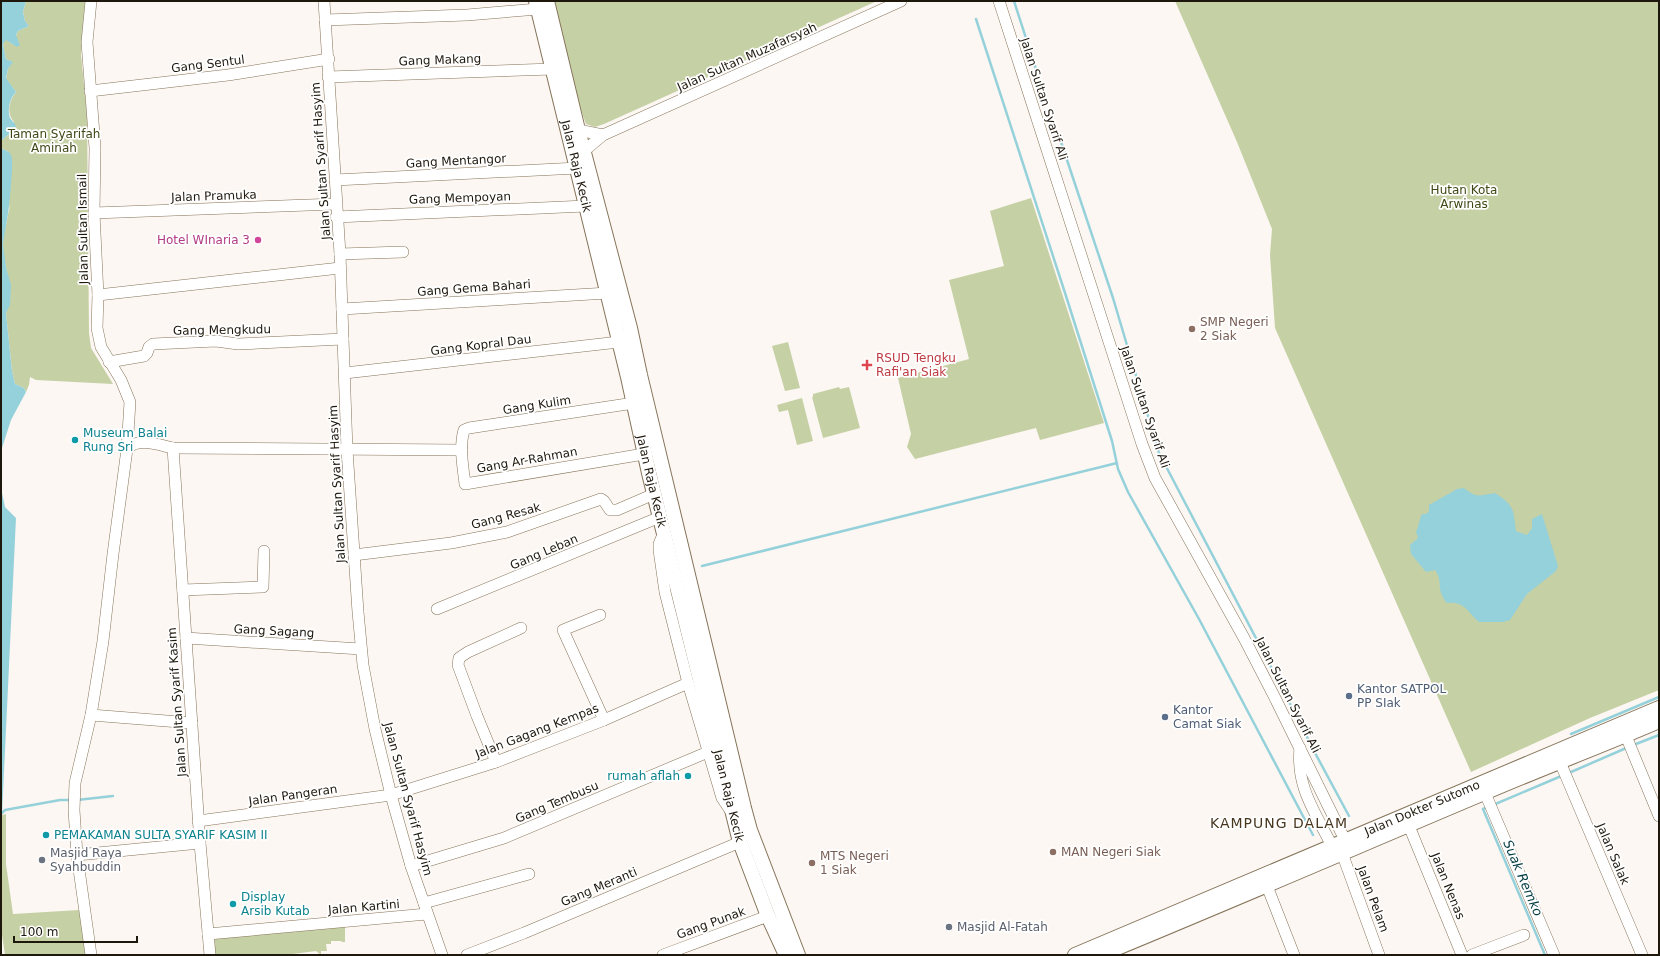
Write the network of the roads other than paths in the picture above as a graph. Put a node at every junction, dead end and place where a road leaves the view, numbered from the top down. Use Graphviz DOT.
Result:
graph roads {
  1 [pos="91,1"];
  2 [pos="324,1"];
  3 [pos="901,1"];
  4 [pos="999,1"];
  5 [pos="540,4"];
  6 [pos="325,20"];
  7 [pos="552,45"];
  8 [pos="329,59"];
  9 [pos="553,69"];
  10 [pos="328,77"];
  11 [pos="90,91"];
  12 [pos="578,130"];
  13 [pos="603,136"];
  14 [pos="584,151"];
  15 [pos="578,168"];
  16 [pos="335,180"];
  17 [pos="336,204"];
  18 [pos="586,206"];
  19 [pos="94,213"];
  20 [pos="336,216"];
  21 [pos="403,252"];
  22 [pos="340,254"];
  23 [pos="340,268"];
  24 [pos="608,293"];
  25 [pos="98,295"];
  26 [pos="342,309"];
  27 [pos="343,339"];
  28 [pos="619,342"];
  29 [pos="109,362"];
  30 [pos="345,373"];
  31 [pos="634,403"];
  32 [pos="129,422"];
  33 [pos="147,443"];
  34 [pos="172,448"];
  35 [pos="127,449"];
  36 [pos="347,450"];
  37 [pos="462,450"];
  38 [pos="644,454"];
  39 [pos="654,494"];
  40 [pos="660,517"];
  41 [pos="664,532"];
  42 [pos="264,551"];
  43 [pos="354,555"];
  44 [pos="183,590"];
  45 [pos="438,609"];
  46 [pos="600,615"];
  47 [pos="521,628"];
  48 [pos="186,638"];
  49 [pos="361,649"];
  50 [pos="688,683"];
  51 [pos="1659,708"];
  52 [pos="90,715"];
  53 [pos="604,720"];
  54 [pos="1659,721"];
  55 [pos="192,723"];
  56 [pos="1626,736"];
  57 [pos="1587,745"];
  58 [pos="1300,748"];
  59 [pos="708,752"];
  60 [pos="496,762"];
  61 [pos="1560,762"];
  62 [pos="391,795"];
  63 [pos="1488,802"];
  64 [pos="738,810"];
  65 [pos="1659,816"];
  66 [pos="198,821"];
  67 [pos="1409,826"];
  68 [pos="740,842"];
  69 [pos="200,843"];
  70 [pos="1340,846"];
  71 [pos="77,855"];
  72 [pos="411,866"];
  73 [pos="529,874"];
  74 [pos="1267,886"];
  75 [pos="426,908"];
  76 [pos="768,916"];
  77 [pos="208,934"];
  78 [pos="1524,935"];
  79 [pos="91,955"];
  80 [pos="210,955"];
  81 [pos="442,955"];
  82 [pos="467,955"];
  83 [pos="663,955"];
  84 [pos="786,955"];
  85 [pos="798,955"];
  86 [pos="1075,955"];
  87 [pos="1100,955"];
  88 [pos="1294,955"];
  89 [pos="1379,955"];
  90 [pos="1462,955"];
  91 [pos="1472,955"];
  92 [pos="1554,955"];
  93 [pos="1642,955"];
  1 -- 11 [label="street, Jalan Sultan Ismail"];
  2 -- 6 [label="street, Jalan Sultan Syarif Hasyim"];
  3 -- 13 [label="street, Jalan Sultan Muzafarsyah"];
  4 -- 58 [label="street, Jalan Sultan Syarif Ali"];
  5 -- 6 [label="street"];
  5 -- 7 [label="main road, Jalan Raja Kecik"];
  6 -- 8 [label="street, Jalan Sultan Syarif Hasyim"];
  7 -- 9 [label="main road, Jalan Raja Kecik"];
  7 -- 12 [label="main road, Jalan Raja Kecik"];
  8 -- 10 [label="street, Jalan Sultan Syarif Hasyim"];
  8 -- 11 [label="street, Gang Sentul"];
  9 -- 10 [label="street, Gang Makang"];
  9 -- 15 [label="main road, Jalan Raja Kecik"];
  10 -- 16 [label="street, Jalan Sultan Syarif Hasyim"];
  11 -- 19 [label="street, Jalan Sultan Ismail"];
  12 -- 13 [label="street"];
  12 -- 14 [label="main road, Jalan Raja Kecik"];
  13 -- 14 [label="street, Jalan Sultan Muzafarsyah"];
  14 -- 64 [label="main road, Jalan Raja Kecik"];
  15 -- 16 [label="street, Gang Mentangor"];
  15 -- 18 [label="main road, Jalan Raja Kecik"];
  16 -- 17 [label="street, Jalan Sultan Syarif Hasyim"];
  17 -- 19 [label="street, Jalan Pramuka"];
  17 -- 20 [label="street, Jalan Sultan Syarif Hasyim"];
  18 -- 20 [label="street, Gang Mempoyan"];
  18 -- 24 [label="main road, Jalan Raja Kecik"];
  19 -- 25 [label="street, Jalan Sultan Ismail"];
  20 -- 22 [label="street, Jalan Sultan Syarif Hasyim"];
  21 -- 22 [label="street"];
  22 -- 23 [label="street, Jalan Sultan Syarif Hasyim"];
  23 -- 25 [label="street"];
  23 -- 26 [label="street, Jalan Sultan Syarif Hasyim"];
  24 -- 26 [label="street, Gang Gema Bahari"];
  24 -- 28 [label="main road, Jalan Raja Kecik"];
  25 -- 29 [label="street, Jalan Sultan Ismail"];
  26 -- 27 [label="street, Jalan Sultan Syarif Hasyim"];
  27 -- 29 [label="street, Gang Mengkudu"];
  27 -- 30 [label="street, Jalan Sultan Syarif Hasyim"];
  28 -- 30 [label="street, Gang Kopral Dau"];
  28 -- 31 [label="main road, Jalan Raja Kecik"];
  29 -- 32 [label="street, Jalan Sultan Ismail"];
  30 -- 36 [label="street, Jalan Sultan Syarif Hasyim"];
  31 -- 37 [label="street, Gang Kulim"];
  31 -- 38 [label="main road, Jalan Raja Kecik"];
  32 -- 33 [label="street"];
  32 -- 35 [label="street, Jalan Sultan Ismail"];
  33 -- 34 [label="street, Gang Ar-Rahman"];
  33 -- 35 [label="street"];
  34 -- 36 [label="street, Gang Ar-Rahman"];
  34 -- 44 [label="street, Jalan Sultan Syarif Kasim"];
  35 -- 52 [label="street, Jalan Sultan Ismail"];
  36 -- 37 [label="street, Gang Ar-Rahman"];
  36 -- 43 [label="street, Jalan Sultan Syarif Hasyim"];
  37 -- 38 [label="street, Gang Ar-Rahman"];
  38 -- 39 [label="main road, Jalan Raja Kecik"];
  39 -- 40 [label="main road, Jalan Raja Kecik"];
  39 -- 43 [label="street, Gang Resak"];
  40 -- 41 [label="main road, Jalan Raja Kecik"];
  40 -- 45 [label="street, Gang Leban"];
  41 -- 50 [label="street"];
  41 -- 64 [label="main road, Jalan Raja Kecik"];
  42 -- 44 [label="street"];
  43 -- 49 [label="street, Jalan Sultan Syarif Hasyim"];
  44 -- 48 [label="street, Jalan Sultan Syarif Kasim"];
  46 -- 53 [label="street"];
  47 -- 60 [label="street"];
  48 -- 49 [label="street, Gang Sagang"];
  48 -- 55 [label="street, Jalan Sultan Syarif Kasim"];
  49 -- 62 [label="street, Jalan Sultan Syarif Hasyim"];
  50 -- 53 [label="street, Jalan Gagang Kempas"];
  50 -- 59 [label="street"];
  51 -- 57 [label="main road, Jalan Dokter Sutomo"];
  52 -- 55 [label="street"];
  52 -- 71 [label="street, Jalan Sultan Ismail"];
  53 -- 60 [label="street, Jalan Gagang Kempas"];
  54 -- 56 [label="main road, Jalan Dokter Sutomo"];
  55 -- 66 [label="street, Jalan Sultan Syarif Kasim"];
  56 -- 57 [label="main road, Jalan Dokter Sutomo"];
  56 -- 65 [label="street"];
  57 -- 61 [label="main road, Jalan Dokter Sutomo"];
  57 -- 70 [label="main road, Jalan Dokter Sutomo"];
  58 -- 70 [label="street, Jalan Sultan Syarif Ali"];
  58 -- 70 [label="street"];
  59 -- 64 [label="street"];
  59 -- 72 [label="street, Gang Tembusu"];
  60 -- 62 [label="street, Jalan Gagang Kempas"];
  61 -- 63 [label="main road, Jalan Dokter Sutomo"];
  61 -- 93 [label="street, Jalan Salak"];
  62 -- 66 [label="street, Jalan Pangeran"];
  62 -- 72 [label="street, Jalan Sultan Syarif Hasyim"];
  63 -- 67 [label="main road, Jalan Dokter Sutomo"];
  63 -- 92 [label="street"];
  64 -- 68 [label="main road, Jalan Raja Kecik"];
  64 -- 85 [label="main road, Jalan Raja Kecik"];
  66 -- 69 [label="street, Jalan Sultan Syarif Kasim"];
  67 -- 70 [label="main road, Jalan Dokter Sutomo"];
  67 -- 90 [label="street, Jalan Nenas"];
  68 -- 76 [label="main road, Jalan Raja Kecik"];
  68 -- 82 [label="street, Gang Meranti"];
  69 -- 71 [label="street"];
  69 -- 77 [label="street, Jalan Sultan Syarif Kasim"];
  70 -- 74 [label="main road, Jalan Dokter Sutomo"];
  70 -- 86 [label="main road, Jalan Dokter Sutomo"];
  70 -- 89 [label="street, Jalan Pelam"];
  71 -- 79 [label="street, Jalan Sultan Ismail"];
  72 -- 75 [label="street, Jalan Sultan Syarif Hasyim"];
  73 -- 75 [label="street, Jalan Kartini"];
  74 -- 87 [label="main road, Jalan Dokter Sutomo"];
  74 -- 88 [label="street"];
  75 -- 77 [label="street, Jalan Kartini"];
  75 -- 81 [label="street, Jalan Sultan Syarif Hasyim"];
  76 -- 83 [label="street, Gang Punak"];
  76 -- 84 [label="main road, Jalan Raja Kecik"];
  77 -- 80 [label="street, Jalan Sultan Syarif Kasim"];
  78 -- 91 [label="street"];
}
